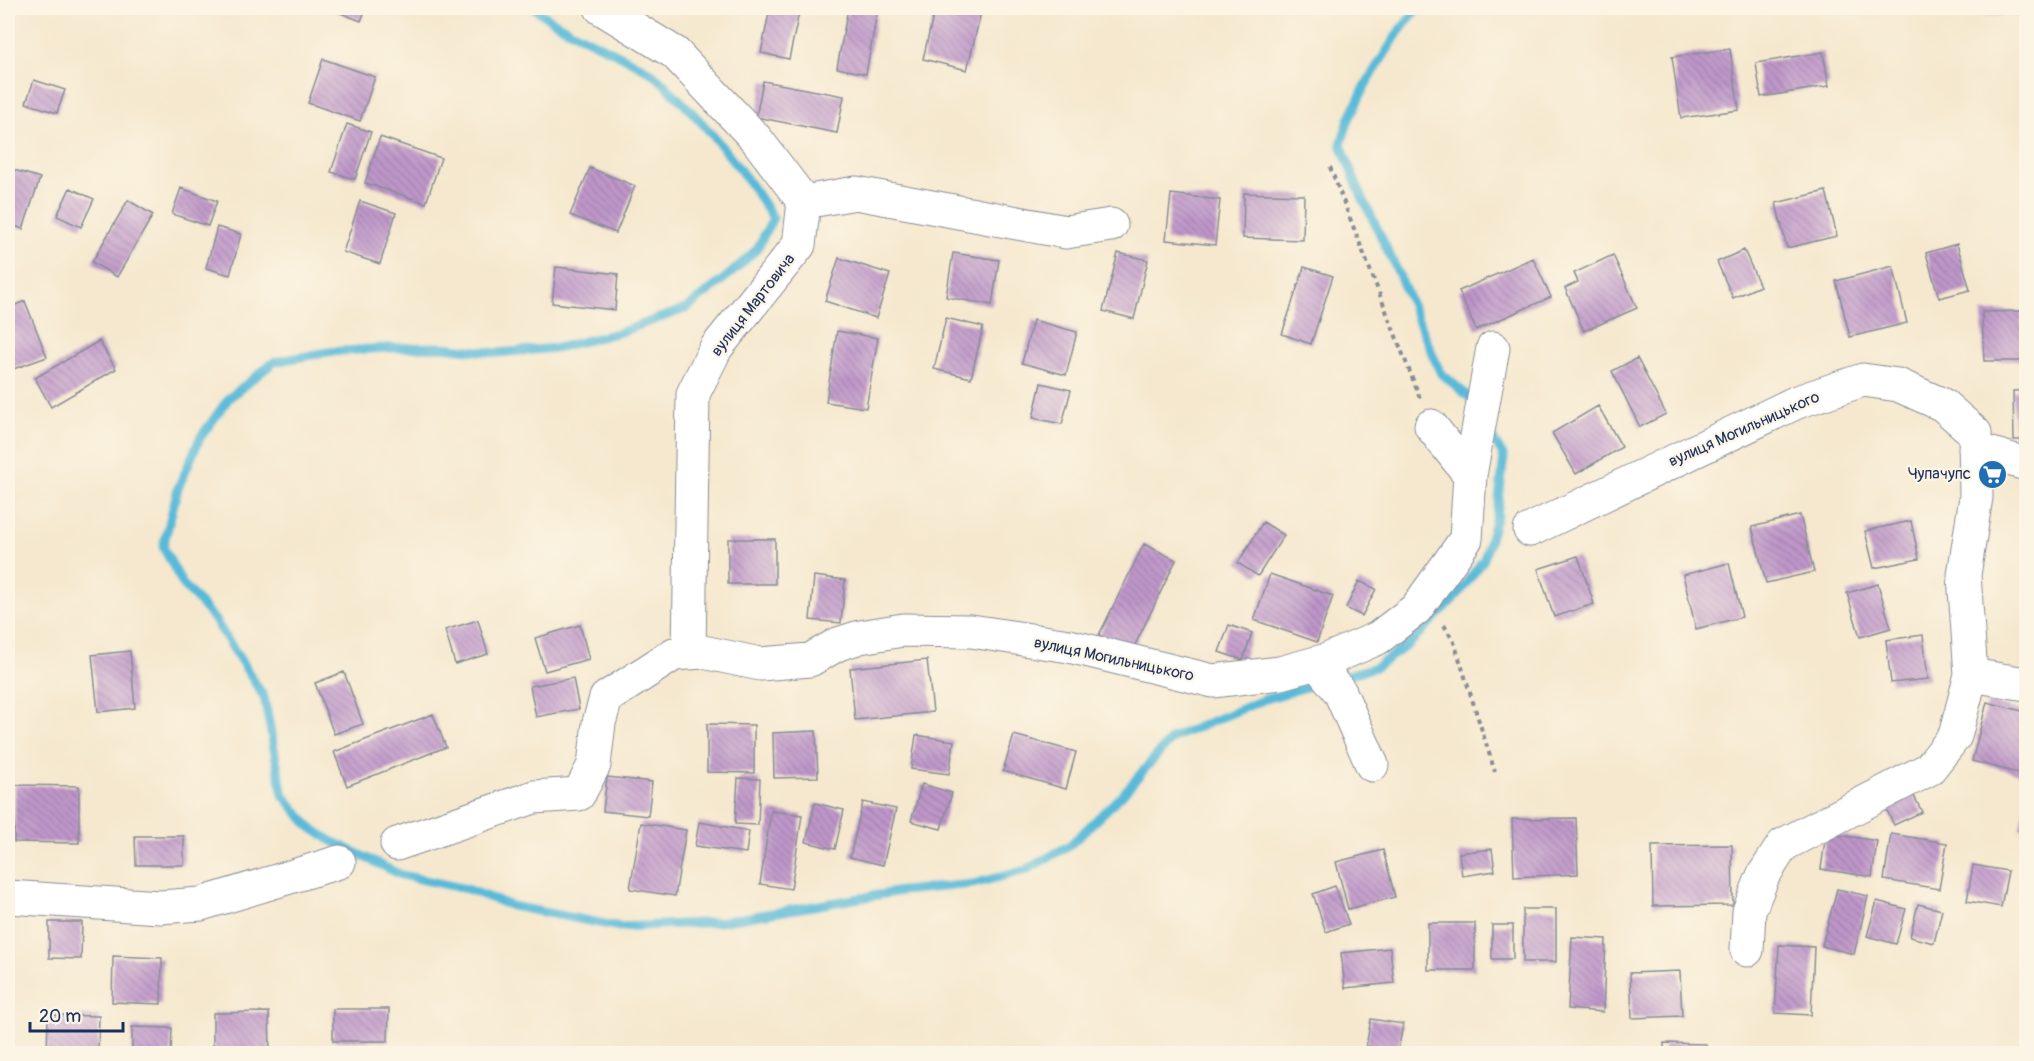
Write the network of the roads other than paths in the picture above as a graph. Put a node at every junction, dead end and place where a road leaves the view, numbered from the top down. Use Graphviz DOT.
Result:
graph roads {
  1 [pos="601,8"];
  2 [pos="804,202"];
  3 [pos="1110,225"];
  4 [pos="1493,348"];
  5 [pos="1431,426"];
  6 [pos="1975,450"];
  7 [pos="2026,464"];
  8 [pos="1470,476"];
  9 [pos="1530,530"];
  10 [pos="689,653"];
  11 [pos="1317,663"];
  12 [pos="1971,675"];
  13 [pos="2026,684"];
  14 [pos="1372,765"];
  15 [pos="397,844"];
  16 [pos="339,862"];
  17 [pos="8,897"];
  18 [pos="1747,950"];
  1 -- 2 [label="street"];
  2 -- 3 [label="street"];
  2 -- 10 [label="street, вулиця Мартовича"];
  4 -- 8 [label="street, вулиця Могильницького"];
  5 -- 8 [label="street"];
  6 -- 7 [label="street"];
  6 -- 9 [label="street, вулиця Могильницького"];
  6 -- 12 [label="street, вулиця Могильницького"];
  8 -- 11 [label="street, вулиця Могильницького"];
  10 -- 11 [label="street, вулиця Могильницького"];
  10 -- 15 [label="street, вулиця Могильницького"];
  11 -- 14 [label="street"];
  12 -- 13 [label="street"];
  12 -- 18 [label="street, вулиця Могильницького"];
  16 -- 17 [label="street"];
}
